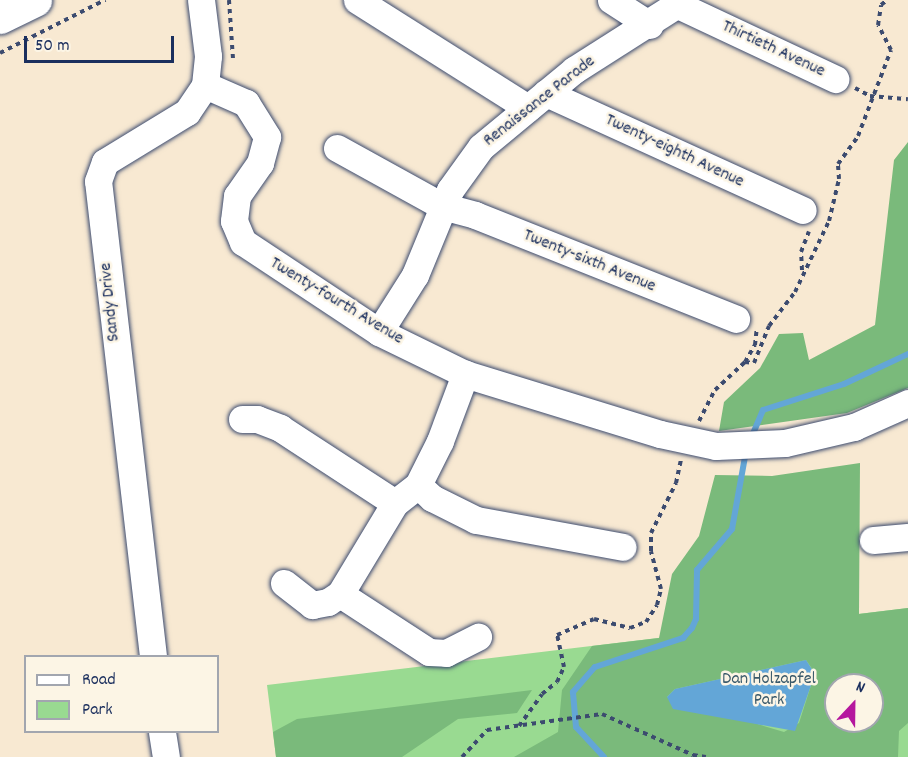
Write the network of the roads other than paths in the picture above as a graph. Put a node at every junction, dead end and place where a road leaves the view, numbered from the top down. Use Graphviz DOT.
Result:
graph roads {
  1 [pos="35,0"];
  2 [pos="201,0"];
  3 [pos="357,0"];
  4 [pos="611,0"];
  5 [pos="681,3"];
  6 [pos="0,17"];
  7 [pos="650,25"];
  8 [pos="835,79"];
  9 [pos="206,85"];
  10 [pos="537,101"];
  11 [pos="338,148"];
  12 [pos="442,206"];
  13 [pos="803,210"];
  14 [pos="736,319"];
  15 [pos="379,332"];
  16 [pos="465,374"];
  17 [pos="908,403"];
  18 [pos="242,419"];
  19 [pos="418,485"];
  20 [pos="395,502"];
  21 [pos="908,537"];
  22 [pos="873,540"];
  23 [pos="623,547"];
  24 [pos="284,583"];
  25 [pos="340,594"];
  26 [pos="478,637"];
  27 [pos="153,655"];
  28 [pos="162,733"];
  29 [pos="166,757"];
  1 -- 6 [label="main road"];
  2 -- 9 [label="street"];
  3 -- 10 [label="street, Twenty-eighth Avenue"];
  4 -- 7 [label="street"];
  5 -- 7 [label="street, Renaissance Parade"];
  5 -- 8 [label="street, Thirtieth Avenue"];
  7 -- 10 [label="street, Renaissance Parade"];
  9 -- 15 [label="street, Twenty-fourth Avenue"];
  9 -- 27 [label="street, Sandy Drive"];
  10 -- 12 [label="street, Renaissance Parade"];
  10 -- 13 [label="street, Twenty-eighth Avenue"];
  11 -- 12 [label="street, Twenty-sixth Avenue"];
  12 -- 14 [label="street, Twenty-sixth Avenue"];
  12 -- 15 [label="street, Renaissance Parade"];
  15 -- 16 [label="street, Twenty-fourth Avenue"];
  16 -- 17 [label="street, Twenty-fourth Avenue"];
  16 -- 19 [label="street"];
  18 -- 20 [label="street"];
  19 -- 20 [label="street"];
  19 -- 23 [label="street"];
  20 -- 25 [label="street"];
  21 -- 22 [label="street"];
  24 -- 25 [label="street"];
  25 -- 26 [label="street"];
  28 -- 29 [label="street"];
}
